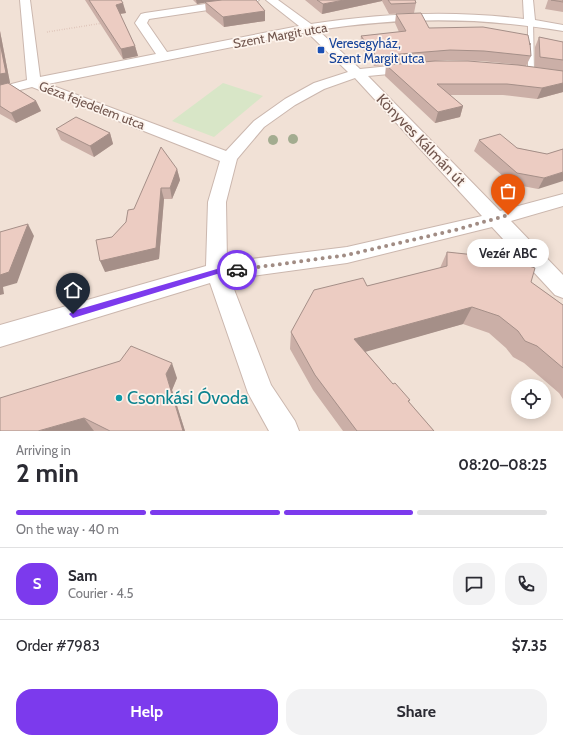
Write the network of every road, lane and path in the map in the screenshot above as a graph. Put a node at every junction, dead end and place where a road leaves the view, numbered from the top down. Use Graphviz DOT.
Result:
graph roads {
  1 [pos="25,0"];
  2 [pos="254,0"];
  3 [pos="288,0"];
  4 [pos="528,0"];
  5 [pos="272,1"];
  6 [pos="107,22"];
  7 [pos="530,22"];
  8 [pos="563,28"];
  9 [pos="310,29"];
  10 [pos="30,35"];
  11 [pos="164,56"];
  12 [pos="423,67"];
  13 [pos="517,70"];
  14 [pos="538,72"];
  15 [pos="357,73"];
  16 [pos="34,83"];
  17 [pos="0,91"];
  18 [pos="229,158"];
  19 [pos="563,200"];
  20 [pos="496,218"];
  21 [pos="217,272"];
  22 [pos="563,288"];
  23 [pos="0,336"];
  24 [pos="285,431"];
  1 -- 10 [label="street, Géza fejedelem utca"];
  2 -- 11 [label="street"];
  3 -- 5 [label="street"];
  4 -- 7 [label="street"];
  5 -- 9 [label="street, Könyves Kálmán út"];
  6 -- 10 [label="path"];
  7 -- 8 [label="street, Szent Margit utca"];
  7 -- 9 [label="street, Szent Margit utca"];
  7 -- 14 [label="lane"];
  9 -- 11 [label="street, Szent Margit utca"];
  9 -- 15 [label="street, Könyves Kálmán út"];
  10 -- 16 [label="street, Géza fejedelem utca"];
  11 -- 16 [label="street, Szent Margit utca"];
  12 -- 15 [label="street"];
  13 -- 14 [label="street"];
  15 -- 18 [label="street"];
  15 -- 20 [label="street, Könyves Kálmán út"];
  16 -- 17 [label="street, Szent Margit utca"];
  16 -- 18 [label="street, Géza fejedelem utca"];
  18 -- 21 [label="street"];
  19 -- 20 [label="street"];
  20 -- 21 [label="street"];
  20 -- 22 [label="street, Könyves Kálmán út"];
  21 -- 23 [label="street"];
  21 -- 24 [label="street"];
}
